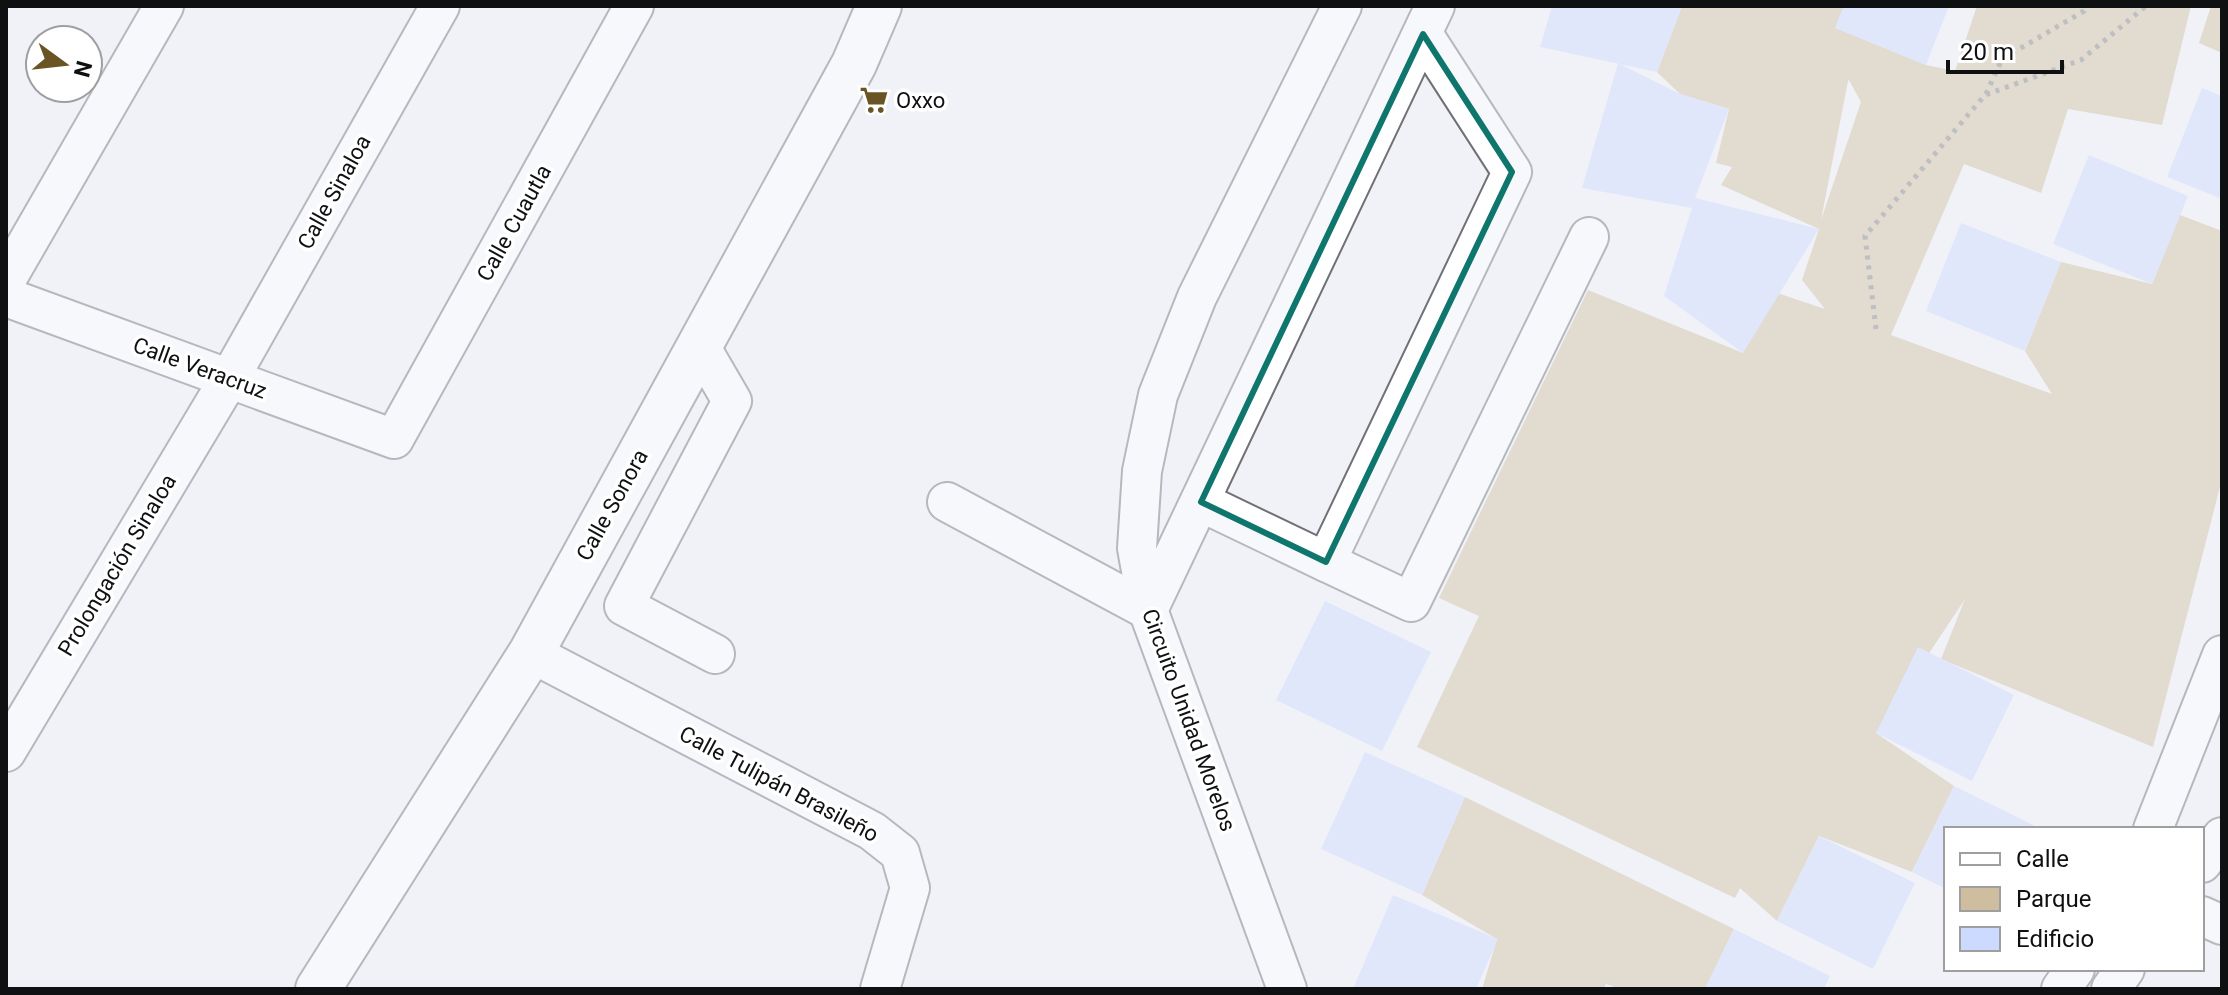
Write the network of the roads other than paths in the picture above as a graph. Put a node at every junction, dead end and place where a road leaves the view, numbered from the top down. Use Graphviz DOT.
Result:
graph roads {
  1 [pos="164,6"];
  2 [pos="440,6"];
  3 [pos="634,6"];
  4 [pos="879,6"];
  5 [pos="1342,6"];
  6 [pos="1429,20"];
  7 [pos="1589,237"];
  8 [pos="6,280"];
  9 [pos="6,297"];
  10 [pos="700,346"];
  11 [pos="229,379"];
  12 [pos="394,439"];
  13 [pos="947,502"];
  14 [pos="1201,502"];
  15 [pos="1326,562"];
  16 [pos="1148,610"];
  17 [pos="531,653"];
  18 [pos="715,654"];
  19 [pos="2222,655"];
  20 [pos="6,752"];
  21 [pos="2154,827"];
  22 [pos="2222,837"];
  23 [pos="2204,860"];
  24 [pos="2074,971"];
  25 [pos="2124,971"];
  26 [pos="318,989"];
  27 [pos="880,989"];
  28 [pos="1287,989"];
  29 [pos="2061,989"];
  30 [pos="2111,989"];
  1 -- 8 [label="street"];
  2 -- 11 [label="street, Calle Sinaloa"];
  3 -- 12 [label="street, Calle Cuautla"];
  4 -- 10 [label="street, Calle Sonora"];
  5 -- 16 [label="street, Circuito Unidad Morelos"];
  6 -- 14 [label="street"];
  6 -- 15 [label="street"];
  7 -- 15 [label="street"];
  9 -- 11 [label="street, Calle Veracruz"];
  10 -- 17 [label="street, Calle Sonora"];
  10 -- 18 [label="street"];
  11 -- 12 [label="street, Calle Veracruz"];
  11 -- 20 [label="street, Prolongación Sinaloa"];
  13 -- 16 [label="street"];
  14 -- 15 [label="street"];
  14 -- 16 [label="street"];
  16 -- 28 [label="street, Circuito Unidad Morelos"];
  17 -- 26 [label="street, Calle Sonora"];
  17 -- 27 [label="street, Calle Tulipán Brasileño"];
  19 -- 21 [label="street"];
  22 -- 23 [label="street"];
  24 -- 29 [label="street"];
  25 -- 30 [label="street"];
}
